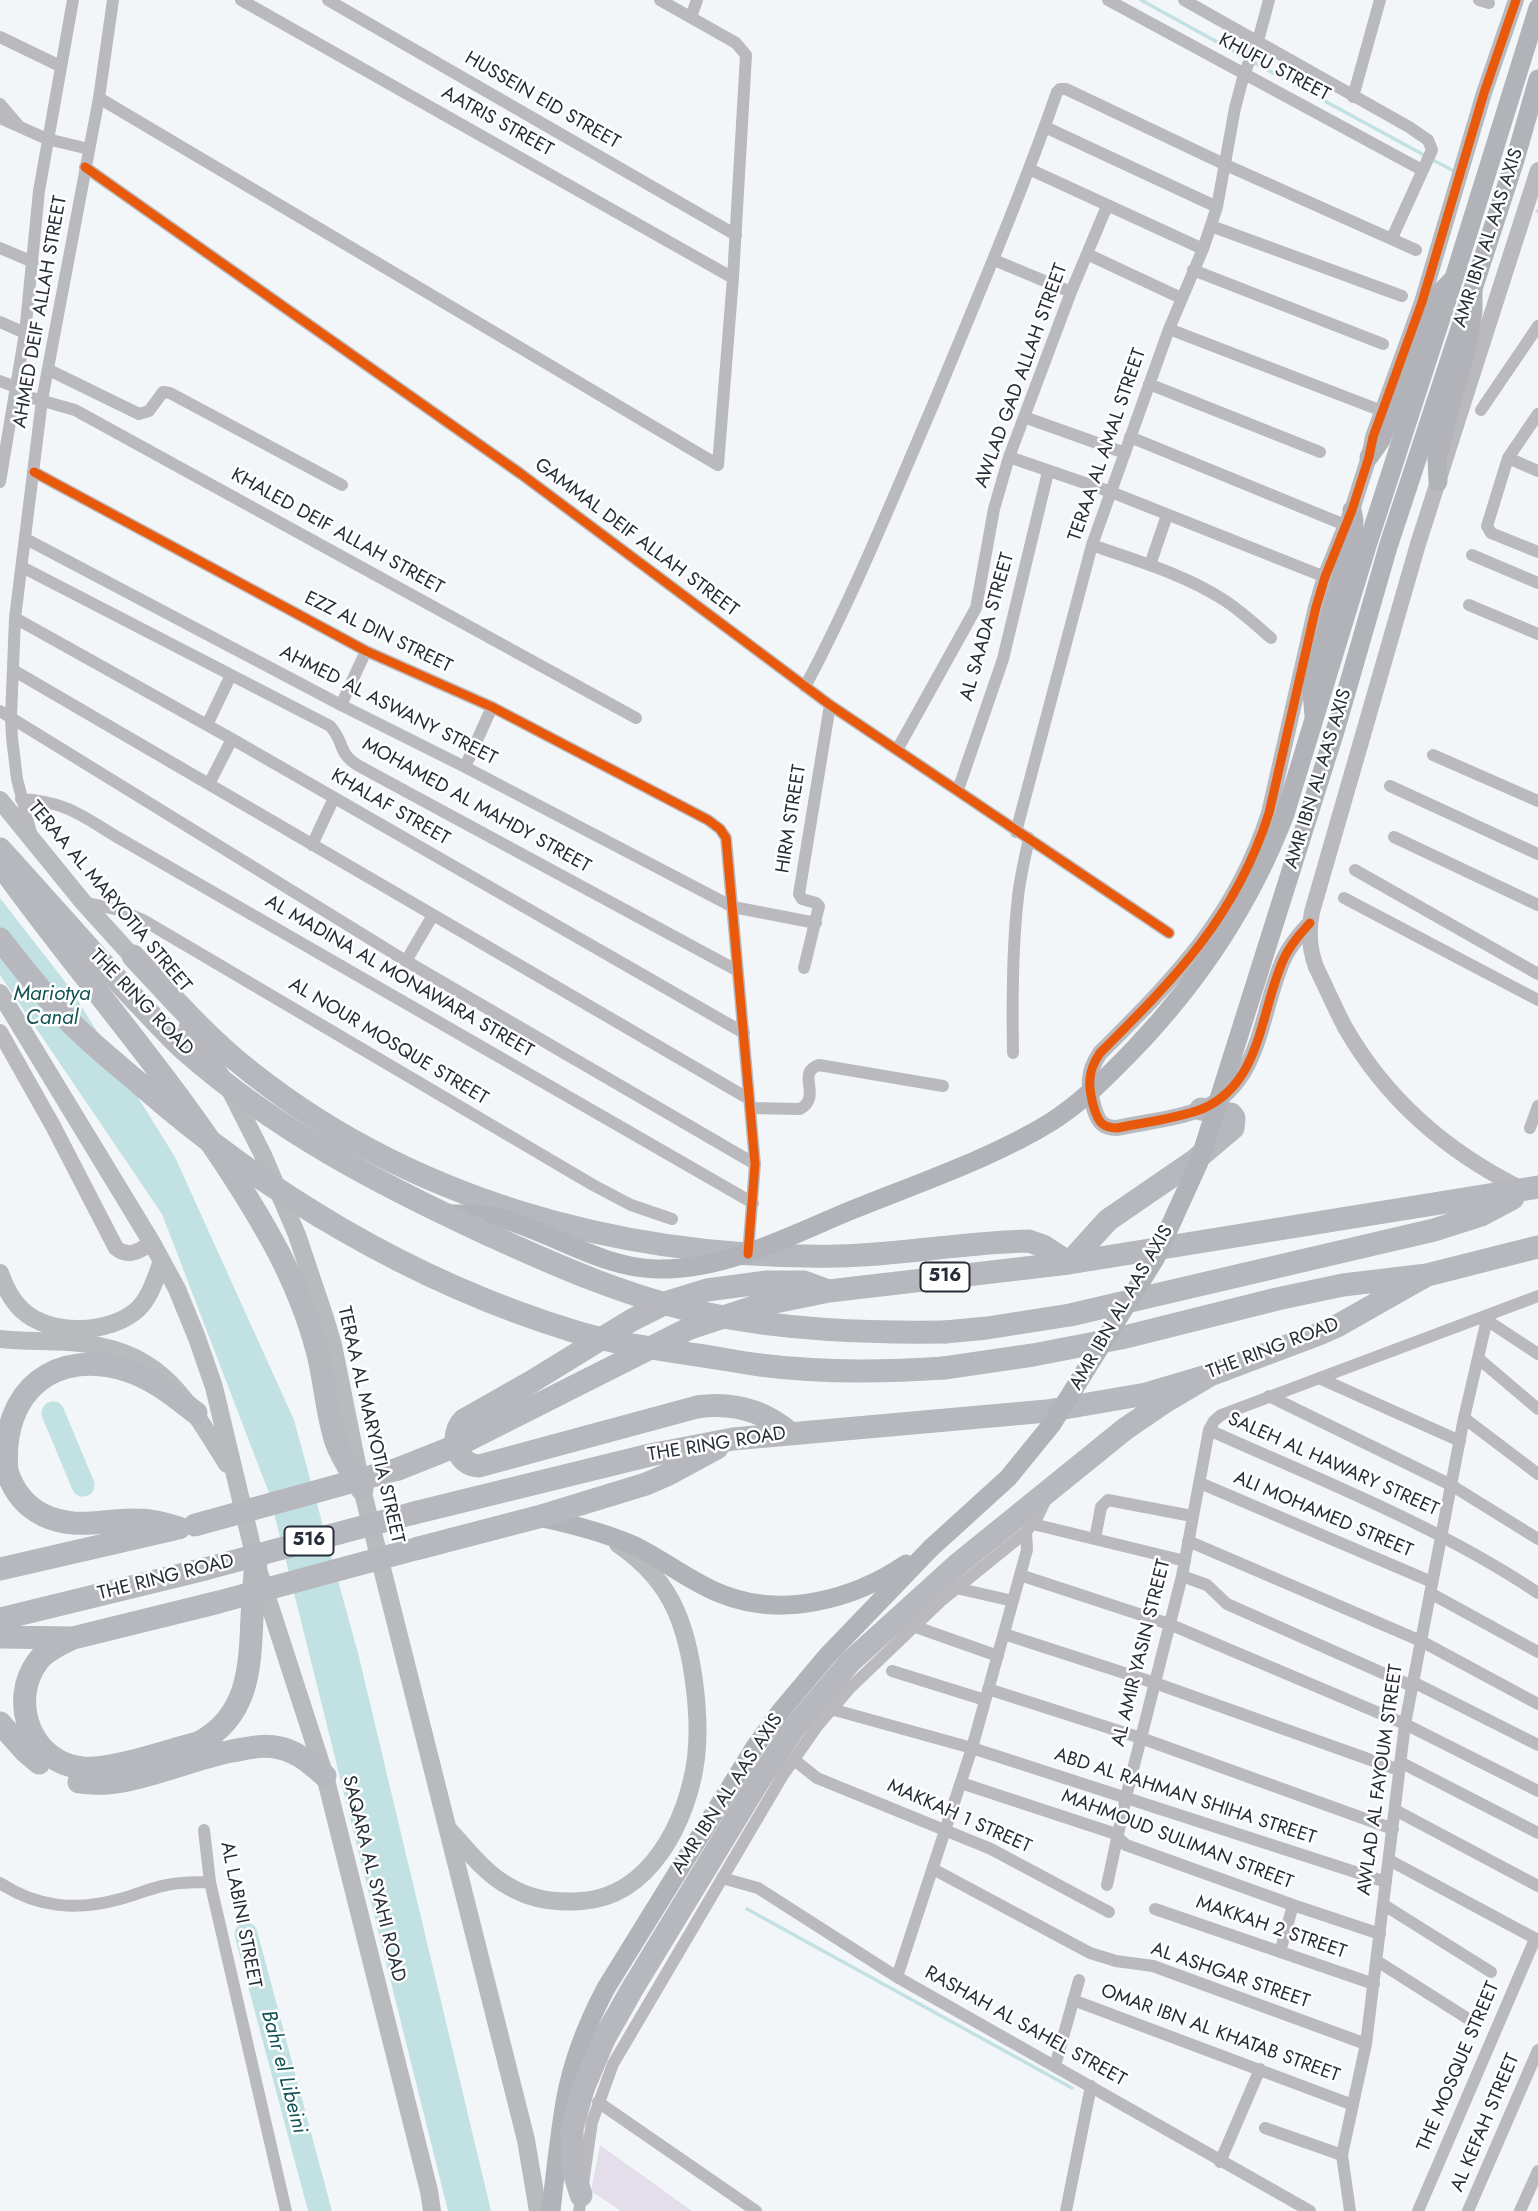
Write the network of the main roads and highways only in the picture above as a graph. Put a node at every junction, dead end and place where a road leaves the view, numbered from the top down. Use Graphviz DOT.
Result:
graph roads {
  1 [pos="1538,8"];
  2 [pos="1538,79"];
  3 [pos="1454,278"];
  4 [pos="1472,289"];
  5 [pos="1369,457"];
  6 [pos="1438,482"];
  7 [pos="1349,517"];
  8 [pos="1315,717"];
  9 [pos="0,800"];
  10 [pos="0,849"];
  11 [pos="0,864"];
  12 [pos="0,939"];
  13 [pos="133,956"];
  14 [pos="0,993"];
  15 [pos="1201,1109"];
  16 [pos="1531,1189"];
  17 [pos="445,1214"];
  18 [pos="1538,1247"];
  19 [pos="162,1261"];
  20 [pos="1069,1263"];
  21 [pos="0,1273"];
  22 [pos="1427,1275"];
  23 [pos="829,1291"];
  24 [pos="4,1298"];
  25 [pos="0,1339"];
  26 [pos="1210,1375"];
  27 [pos="196,1413"];
  28 [pos="790,1433"];
  29 [pos="733,1439"];
  30 [pos="456,1446"];
  31 [pos="235,1476"];
  32 [pos="362,1489"];
  33 [pos="0,1492"];
  34 [pos="538,1517"];
  35 [pos="61,1522"];
  36 [pos="187,1527"];
  37 [pos="599,1534"];
  38 [pos="931,1548"];
  39 [pos="256,1563"];
  40 [pos="0,1569"];
  41 [pos="0,1619"];
  42 [pos="0,1637"];
  43 [pos="73,1638"];
  44 [pos="0,1723"];
  45 [pos="325,1776"];
  46 [pos="447,1827"];
  47 [pos="580,2203"];
  48 [pos="432,2211"];
  49 [pos="538,2211"];
  50 [pos="551,2211"];
  1 -- 3 [label="main road, AMR IBN AL AAS AXIS, bridge"];
  2 -- 4 [label="main road, AMR IBN AL AAS AXIS"];
  3 -- 5 [label="main road"];
  3 -- 8 [label="main road, AMR IBN AL AAS AXIS, bridge"];
  4 -- 6 [label="main road"];
  4 -- 38 [label="main road, AMR IBN AL AAS AXIS, bridge"];
  7 -- 8 [label="main road"];
  8 -- 17 [label="main road, AMR IBN AL AAS AXIS, bridge"];
  9 -- 13 [label="main road, TERAA AL MARYOTIA STREET"];
  10 -- 17 [label="highway, THE RING ROAD, bridge"];
  11 -- 32 [label="highway"];
  12 -- 22 [label="highway, THE RING ROAD / 516, bridge"];
  13 -- 20 [label="highway"];
  13 -- 32 [label="main road, TERAA AL MARYOTIA STREET"];
  14 -- 19 [label="main road"];
  15 -- 20 [label="highway"];
  16 -- 17 [label="highway, THE RING ROAD, bridge"];
  16 -- 20 [label="highway, 516"];
  18 -- 22 [label="highway, THE RING ROAD / 516"];
  19 -- 24 [label="main road"];
  19 -- 31 [label="main road"];
  20 -- 23 [label="highway, 516"];
  21 -- 24 [label="main road"];
  22 -- 26 [label="highway, THE RING ROAD / 516"];
  23 -- 30 [label="highway, 516"];
  23 -- 30 [label="highway"];
  25 -- 27 [label="main road"];
  26 -- 28 [label="highway, THE RING ROAD / 516"];
  26 -- 47 [label="highway"];
  27 -- 31 [label="main road"];
  27 -- 35 [label="highway"];
  28 -- 29 [label="highway, THE RING ROAD / 516"];
  28 -- 30 [label="highway"];
  29 -- 34 [label="highway"];
  29 -- 41 [label="highway, THE RING ROAD / 516, bridge"];
  30 -- 36 [label="highway, 516, bridge"];
  31 -- 39 [label="main road"];
  32 -- 46 [label="main road, TERAA AL MARYOTIA STREET"];
  33 -- 35 [label="highway"];
  34 -- 37 [label="main road"];
  34 -- 43 [label="highway, bridge"];
  35 -- 36 [label="highway"];
  36 -- 40 [label="highway, 516"];
  37 -- 38 [label="main road"];
  37 -- 46 [label="main road"];
  38 -- 50 [label="main road, AMR IBN AL AAS AXIS"];
  39 -- 43 [label="highway"];
  39 -- 45 [label="main road, SAQARA AL SYAHI ROAD"];
  42 -- 43 [label="highway"];
  44 -- 45 [label="highway"];
  45 -- 48 [label="main road, SAQARA AL SYAHI ROAD"];
  46 -- 49 [label="main road"];
}
